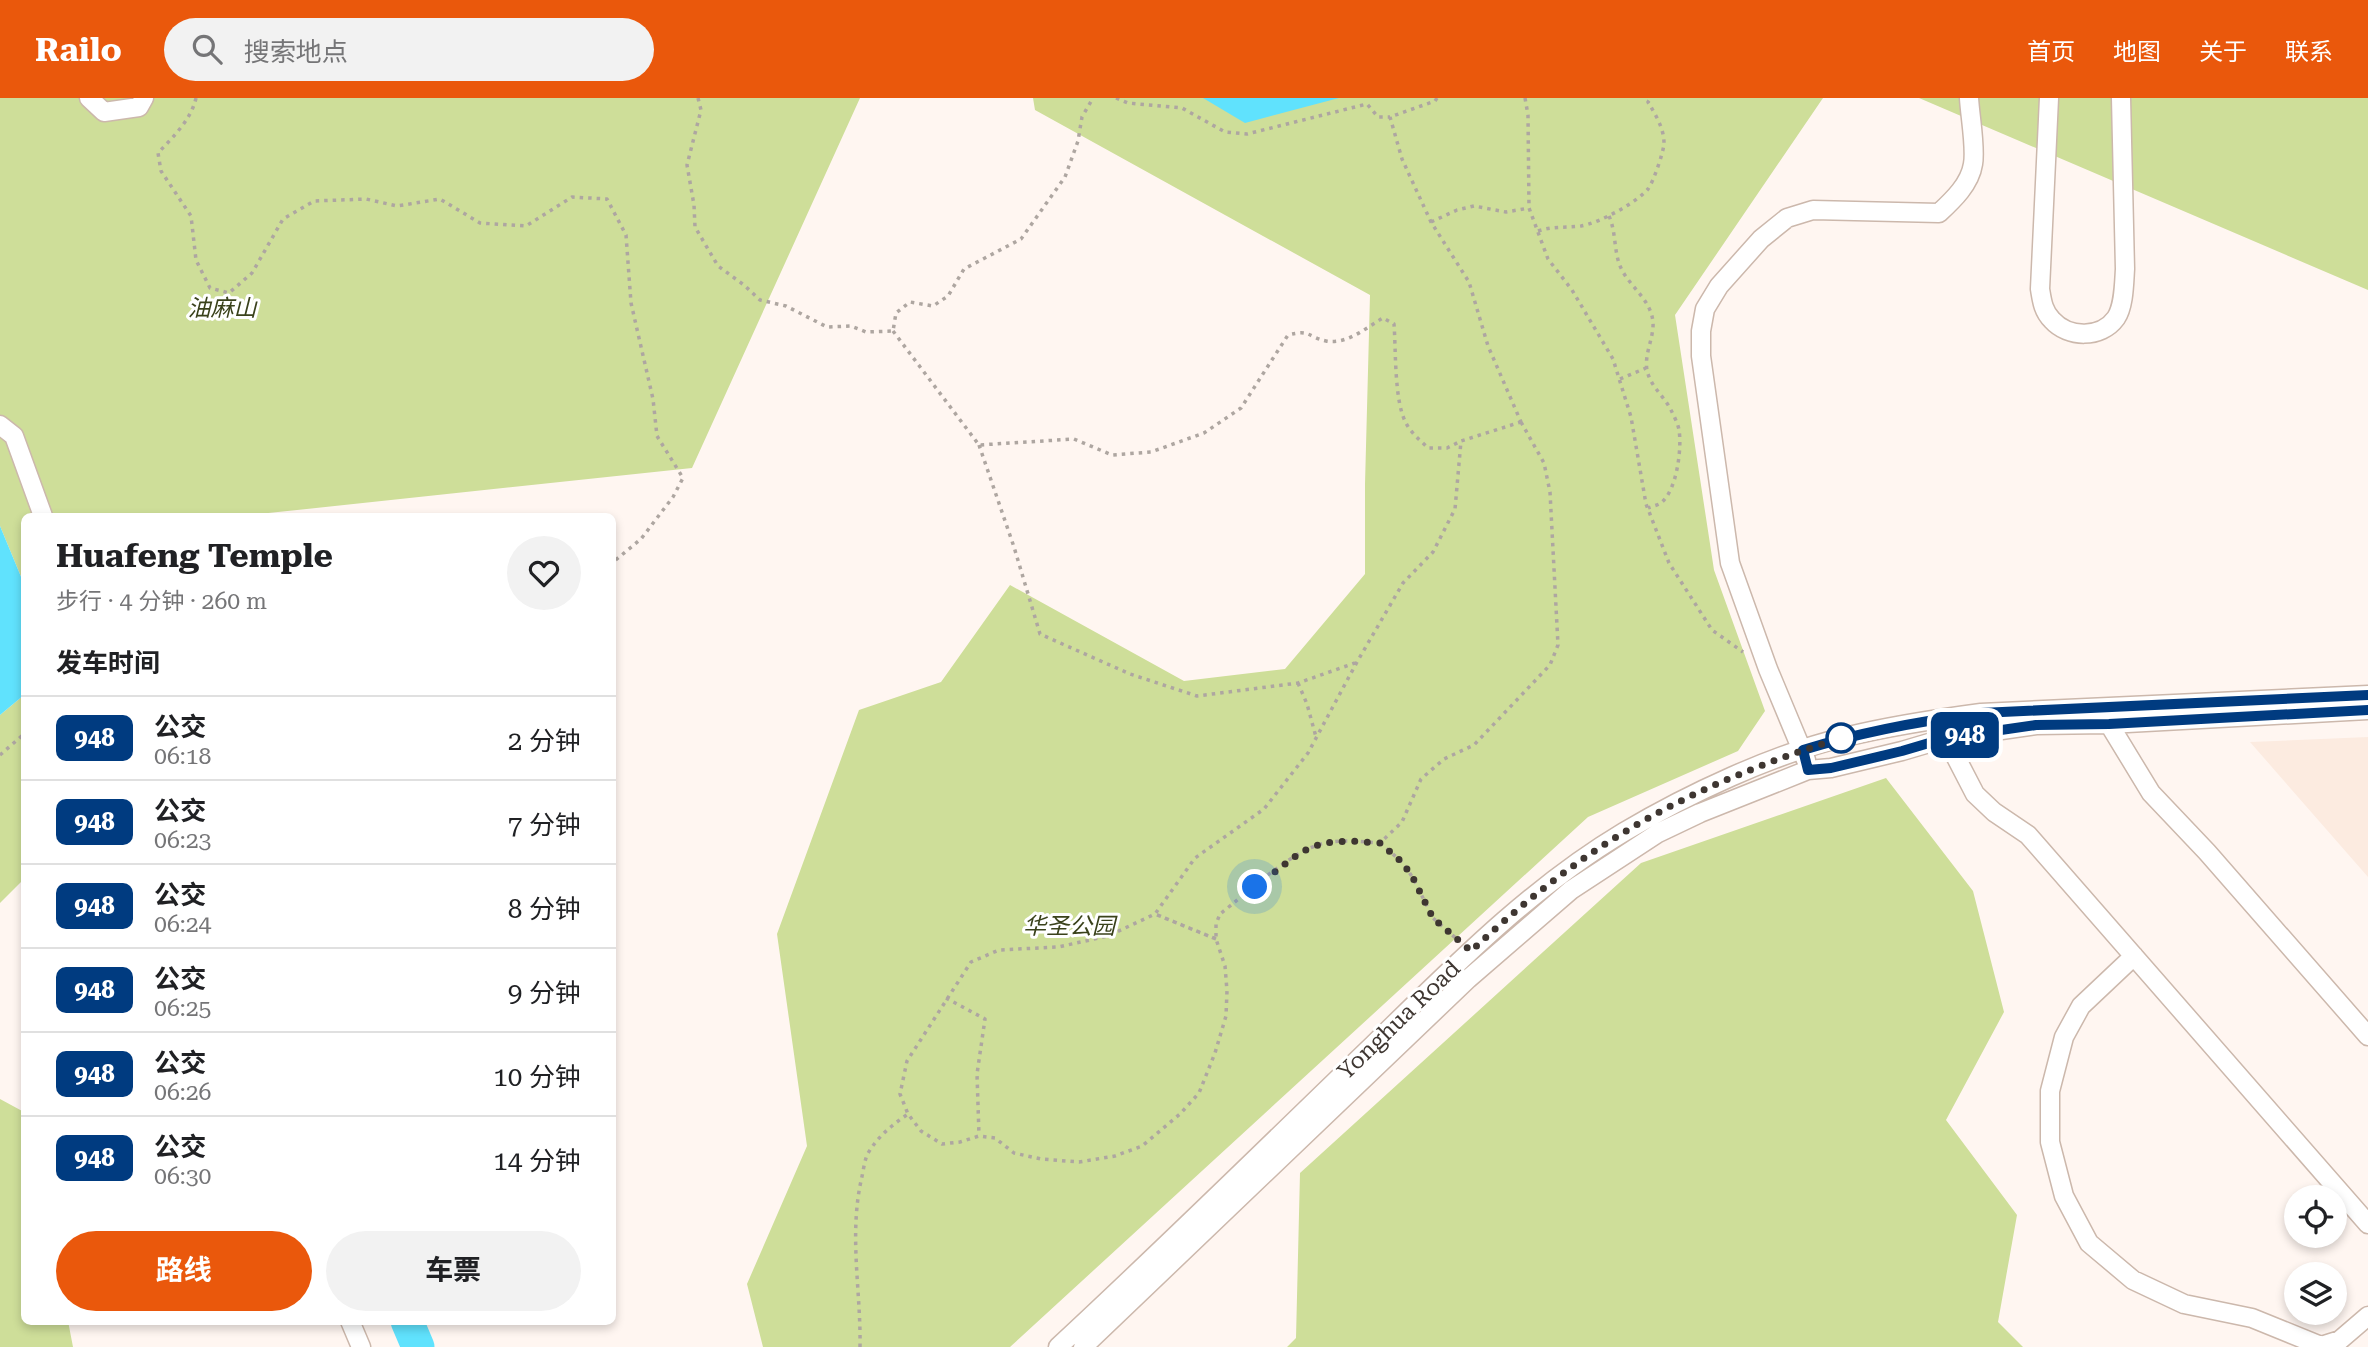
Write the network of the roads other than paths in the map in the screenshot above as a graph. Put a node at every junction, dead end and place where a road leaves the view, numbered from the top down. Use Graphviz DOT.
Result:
graph roads {
  1 [pos="89,98"];
  2 [pos="144,98"];
  3 [pos="1969,98"];
  4 [pos="2049,98"];
  5 [pos="2121,98"];
  6 [pos="0,425"];
  7 [pos="42,513"];
  8 [pos="2368,695"];
  9 [pos="2368,710"];
  10 [pos="2109,724"];
  11 [pos="1946,738"];
  12 [pos="1803,750"];
  13 [pos="1808,770"];
  14 [pos="2134,957"];
  15 [pos="2368,1036"];
  16 [pos="2368,1224"];
  17 [pos="2368,1316"];
  18 [pos="352,1325"];
  19 [pos="362,1347"];
  20 [pos="1058,1347"];
  21 [pos="1083,1347"];
  1 -- 2 [label="street"];
  3 -- 12 [label="street"];
  4 -- 5 [label="street"];
  6 -- 7 [label="street"];
  8 -- 12 [label="street, Yonghua Road"];
  9 -- 10 [label="street, Yonghua Road"];
  10 -- 11 [label="street, Yonghua Road"];
  10 -- 15 [label="street"];
  11 -- 13 [label="street, Yonghua Road"];
  11 -- 14 [label="street"];
  12 -- 13 [label="street"];
  12 -- 20 [label="street, Yonghua Road"];
  13 -- 21 [label="street, Yonghua Road"];
  14 -- 16 [label="street"];
  14 -- 17 [label="street"];
  18 -- 19 [label="street"];
}
